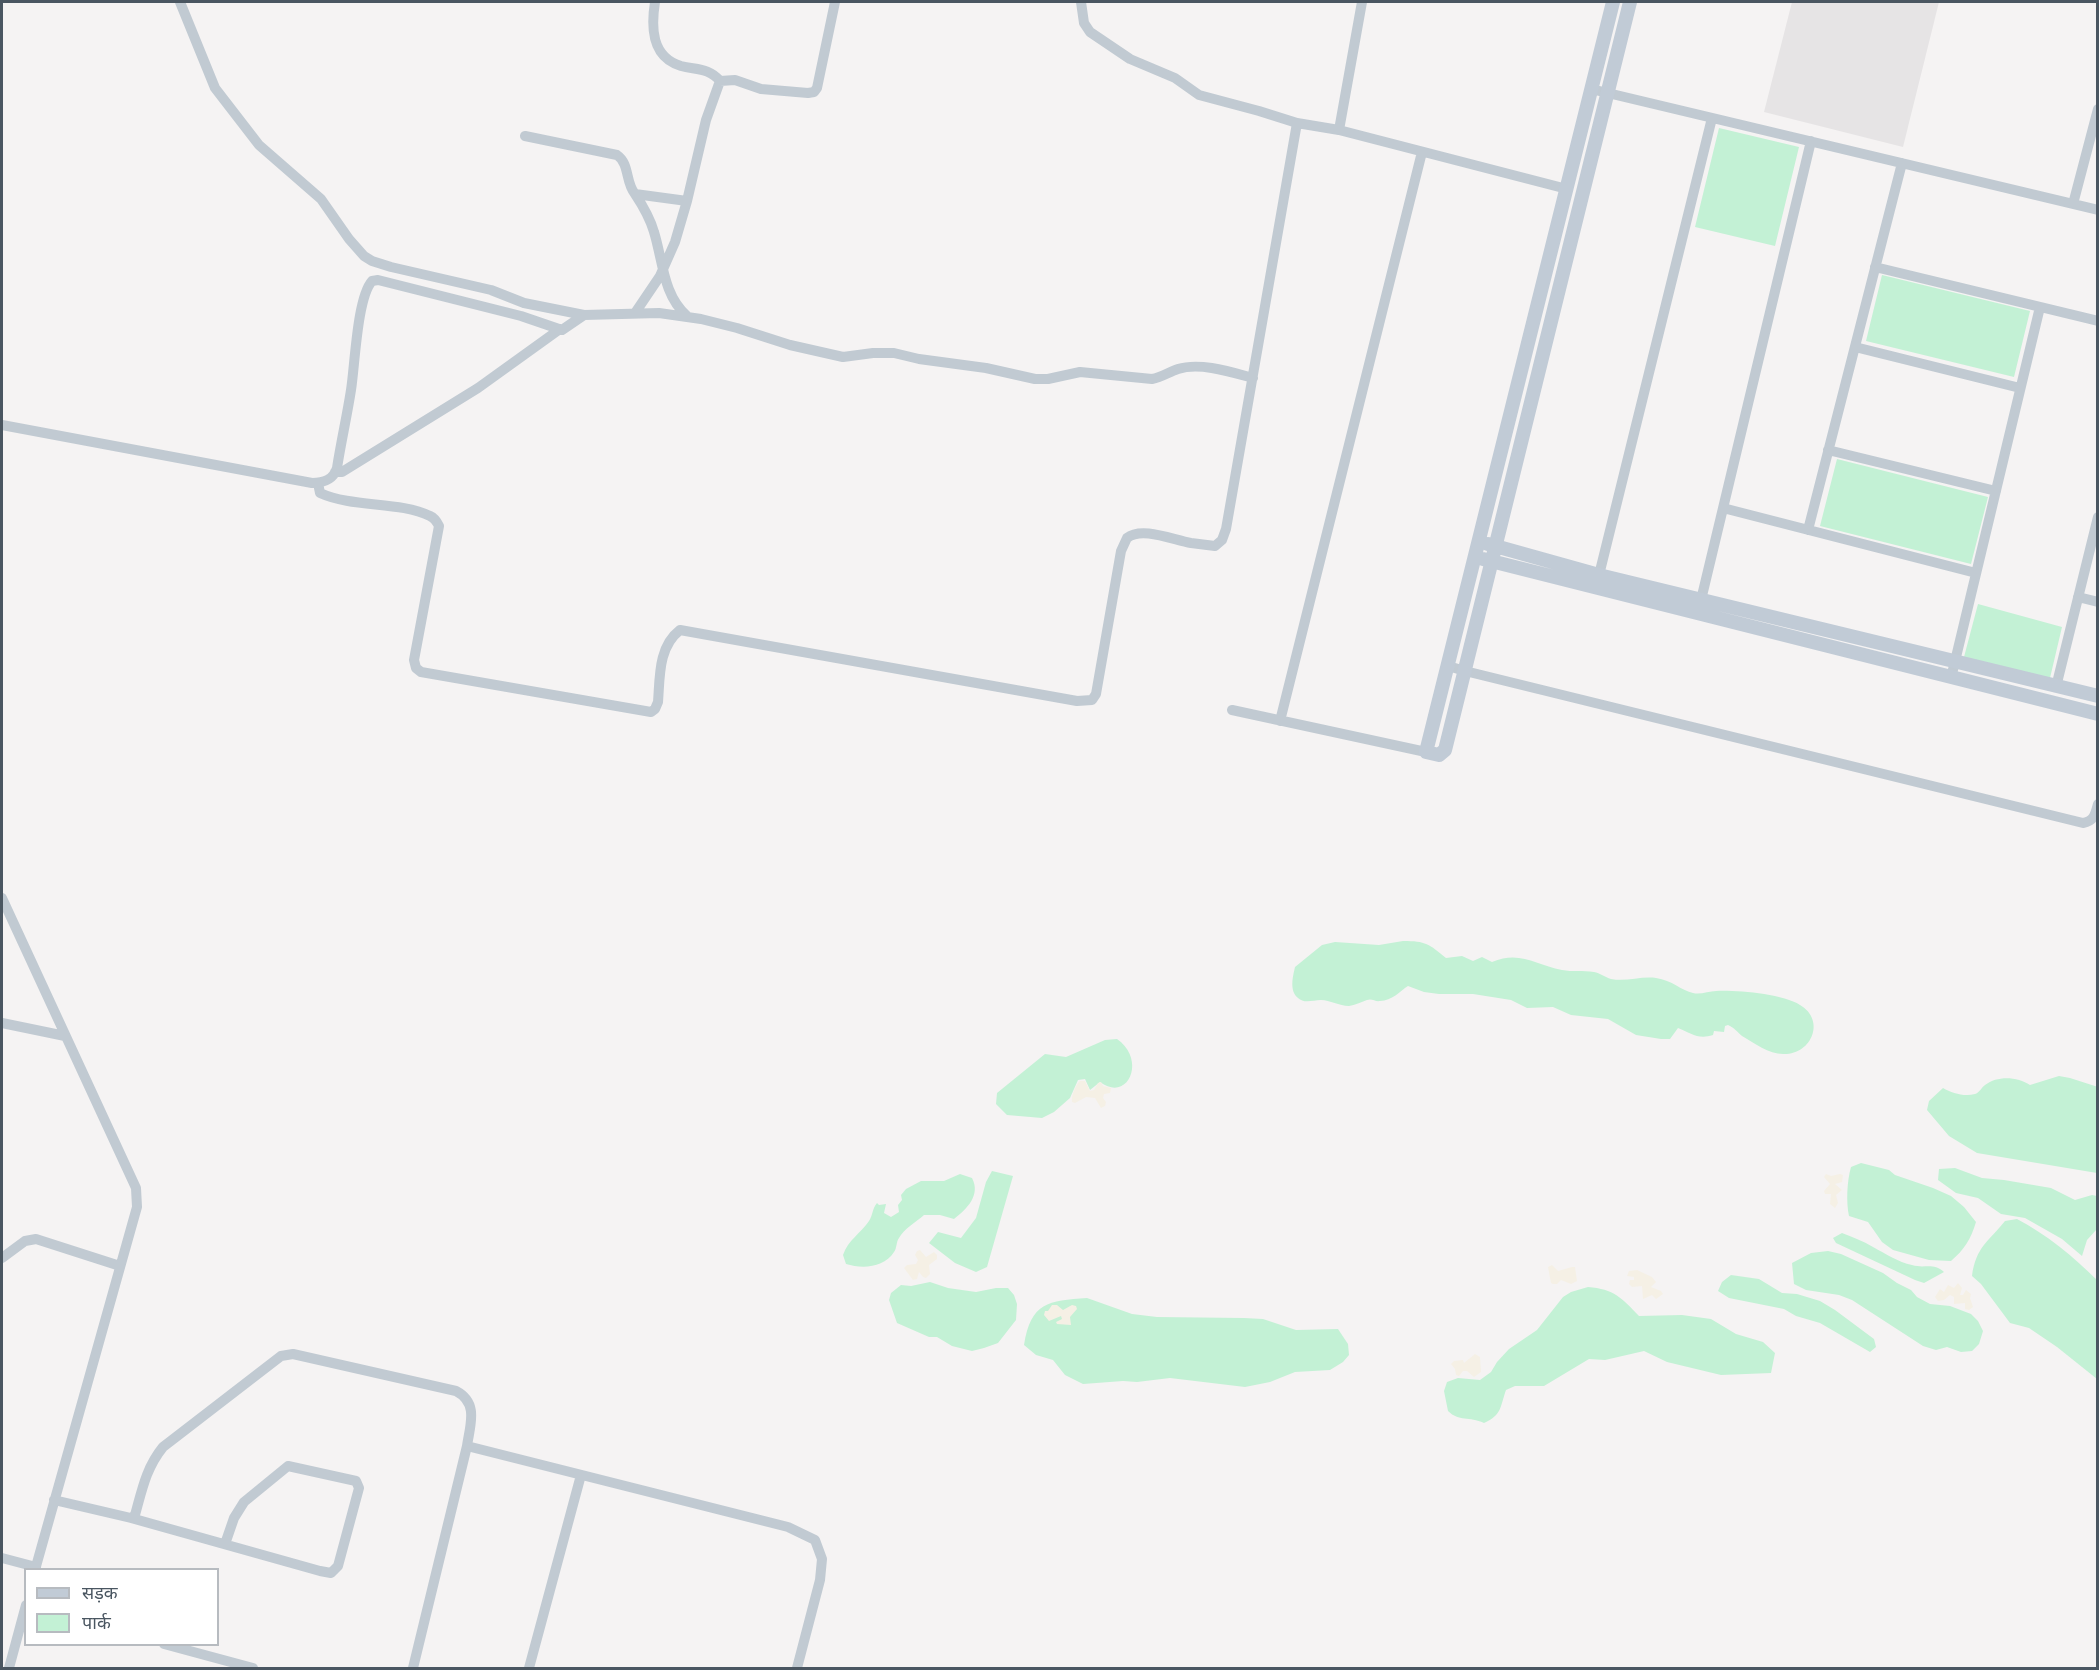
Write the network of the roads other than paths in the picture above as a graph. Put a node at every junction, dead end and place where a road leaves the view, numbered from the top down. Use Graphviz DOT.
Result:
graph roads {
  1 [pos="180,2"];
  2 [pos="655,2"];
  3 [pos="835,2"];
  4 [pos="1081,2"];
  5 [pos="1362,2"];
  6 [pos="1613,2"];
  7 [pos="1630,2"];
  8 [pos="720,81"];
  9 [pos="1591,89"];
  10 [pos="1607,93"];
  11 [pos="2097,109"];
  12 [pos="1712,118"];
  13 [pos="1297,123"];
  14 [pos="1339,130"];
  15 [pos="525,136"];
  16 [pos="1811,141"];
  17 [pos="1422,152"];
  18 [pos="1902,163"];
  19 [pos="1567,189"];
  20 [pos="635,194"];
  21 [pos="687,201"];
  22 [pos="2073,204"];
  23 [pos="2097,210"];
  24 [pos="1875,267"];
  25 [pos="663,270"];
  26 [pos="2040,307"];
  27 [pos="635,313"];
  28 [pos="584,315"];
  29 [pos="688,316"];
  30 [pos="2097,321"];
  31 [pos="560,329"];
  32 [pos="1855,346"];
  33 [pos="1253,378"];
  34 [pos="2020,388"];
  35 [pos="2,425"];
  36 [pos="1828,450"];
  37 [pos="335,472"];
  38 [pos="318,483"];
  39 [pos="1996,491"];
  40 [pos="1723,508"];
  41 [pos="2097,517"];
  42 [pos="1808,530"];
  43 [pos="1478,542"];
  44 [pos="1496,546"];
  45 [pos="1474,557"];
  46 [pos="1492,562"];
  47 [pos="1976,573"];
  48 [pos="1599,575"];
  49 [pos="2078,597"];
  50 [pos="1701,600"];
  51 [pos="2097,602"];
  52 [pos="1954,662"];
  53 [pos="1448,666"];
  54 [pos="1465,671"];
  55 [pos="1951,678"];
  56 [pos="2056,687"];
  57 [pos="2097,696"];
  58 [pos="1232,710"];
  59 [pos="2097,714"];
  60 [pos="1280,721"];
  61 [pos="1426,752"];
  62 [pos="2097,804"];
  63 [pos="2,898"];
  64 [pos="2,1023"];
  65 [pos="65,1035"];
  66 [pos="2,1258"];
  67 [pos="120,1266"];
  68 [pos="467,1446"];
  69 [pos="581,1475"];
  70 [pos="54,1500"];
  71 [pos="131,1518"];
  72 [pos="225,1544"];
  73 [pos="2,1558"];
  74 [pos="35,1568"];
  75 [pos="24,1612"];
  76 [pos="172,1646"];
  77 [pos="9,1668"];
  78 [pos="253,1668"];
  79 [pos="413,1668"];
  80 [pos="529,1668"];
  81 [pos="797,1668"];
  1 -- 28 [label="street"];
  2 -- 8 [label="street"];
  3 -- 8 [label="street"];
  4 -- 13 [label="street"];
  5 -- 14 [label="street"];
  6 -- 9 [label="street"];
  7 -- 10 [label="street"];
  8 -- 21 [label="street"];
  9 -- 10 [label="street"];
  9 -- 19 [label="street"];
  10 -- 12 [label="street"];
  10 -- 44 [label="street"];
  11 -- 22 [label="street"];
  12 -- 16 [label="street"];
  12 -- 48 [label="street"];
  13 -- 14 [label="street"];
  13 -- 33 [label="street"];
  14 -- 17 [label="street"];
  15 -- 20 [label="street"];
  16 -- 18 [label="street"];
  16 -- 40 [label="street"];
  17 -- 19 [label="street"];
  17 -- 60 [label="street"];
  18 -- 22 [label="street"];
  18 -- 24 [label="street"];
  19 -- 43 [label="street"];
  20 -- 21 [label="street"];
  20 -- 25 [label="street"];
  21 -- 25 [label="street"];
  22 -- 23 [label="street"];
  24 -- 26 [label="street"];
  24 -- 32 [label="street"];
  25 -- 27 [label="street"];
  25 -- 29 [label="street"];
  26 -- 30 [label="street"];
  26 -- 34 [label="street"];
  27 -- 28 [label="street"];
  27 -- 29 [label="street"];
  28 -- 31 [label="street"];
  29 -- 33 [label="street"];
  31 -- 37 [label="street"];
  31 -- 37 [label="street"];
  32 -- 34 [label="street"];
  32 -- 36 [label="street"];
  33 -- 38 [label="street"];
  34 -- 39 [label="street"];
  35 -- 38 [label="street"];
  36 -- 39 [label="street"];
  36 -- 42 [label="street"];
  37 -- 38 [label="street"];
  39 -- 47 [label="street"];
  40 -- 42 [label="street"];
  40 -- 50 [label="street"];
  41 -- 49 [label="street"];
  42 -- 47 [label="street"];
  43 -- 44 [label="street"];
  43 -- 45 [label="street"];
  44 -- 46 [label="street"];
  44 -- 48 [label="street"];
  45 -- 46 [label="street"];
  45 -- 53 [label="street"];
  46 -- 54 [label="street"];
  46 -- 55 [label="street"];
  47 -- 52 [label="street"];
  48 -- 50 [label="street"];
  49 -- 51 [label="street"];
  49 -- 56 [label="street"];
  50 -- 52 [label="street"];
  52 -- 55 [label="street"];
  52 -- 56 [label="street"];
  53 -- 54 [label="street"];
  53 -- 61 [label="street"];
  54 -- 61 [label="street"];
  54 -- 62 [label="street"];
  55 -- 59 [label="street"];
  56 -- 57 [label="street"];
  58 -- 60 [label="street"];
  60 -- 61 [label="street"];
  63 -- 65 [label="street"];
  64 -- 65 [label="street"];
  65 -- 67 [label="street"];
  66 -- 67 [label="street"];
  67 -- 70 [label="street"];
  68 -- 69 [label="street"];
  68 -- 71 [label="street"];
  68 -- 79 [label="street"];
  69 -- 80 [label="street"];
  69 -- 81 [label="street"];
  70 -- 71 [label="street"];
  70 -- 74 [label="street"];
  71 -- 72 [label="street"];
  72 -- 72 [label="street"];
  73 -- 74 [label="street"];
  75 -- 77 [label="street"];
  76 -- 78 [label="street"];
}
